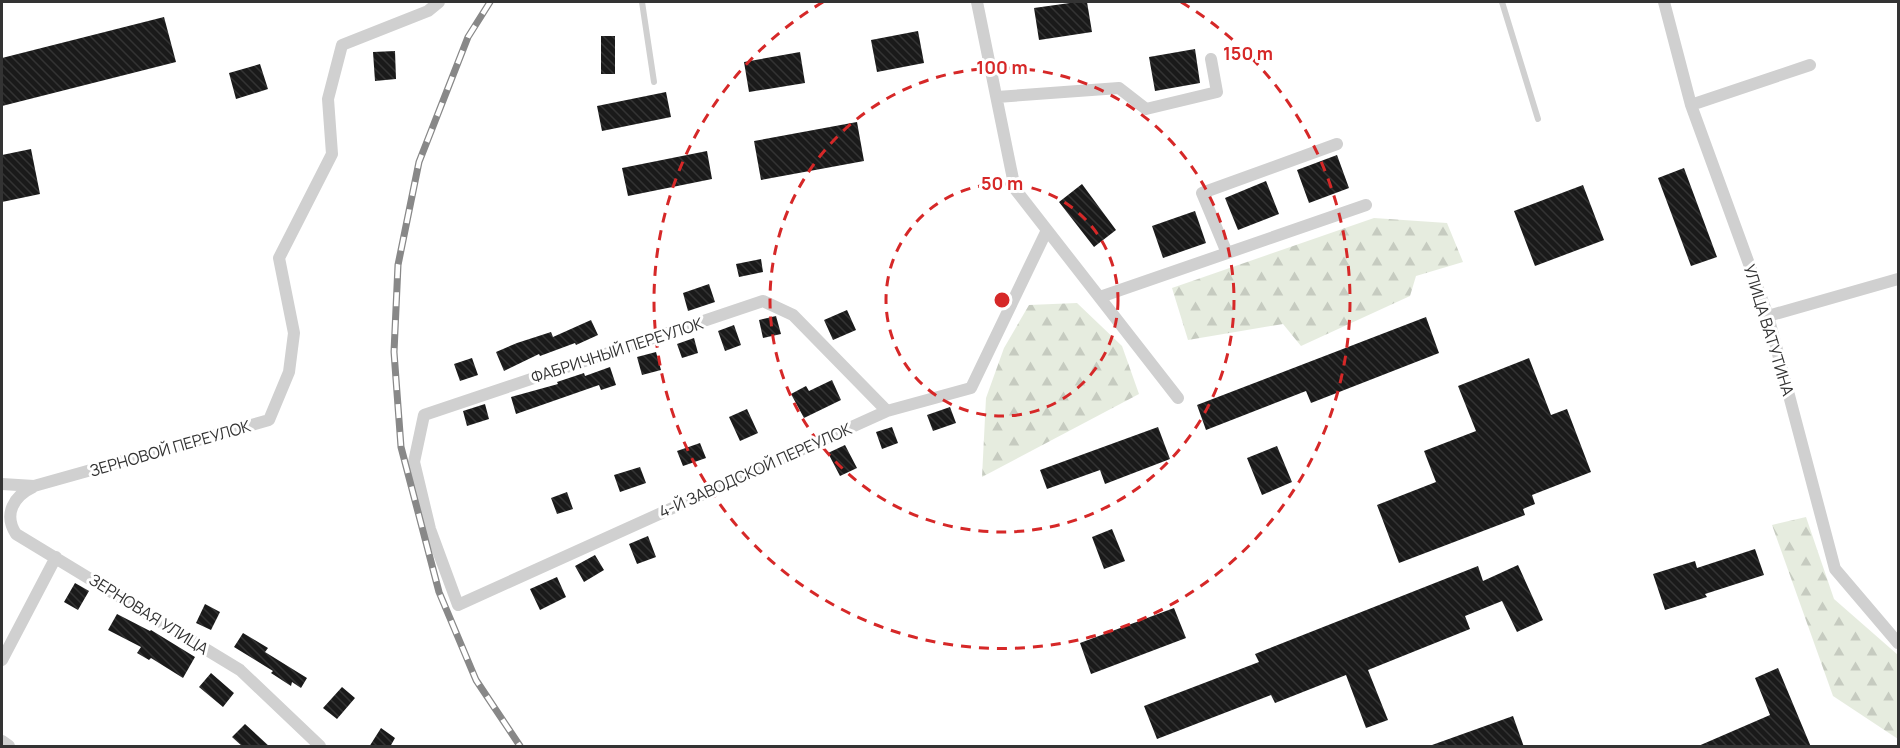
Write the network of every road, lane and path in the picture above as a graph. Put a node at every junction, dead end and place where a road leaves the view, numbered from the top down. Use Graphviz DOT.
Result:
graph roads {
  1 [pos="439,2"];
  2 [pos="642,2"];
  3 [pos="977,2"];
  4 [pos="1502,2"];
  5 [pos="1664,2"];
  6 [pos="1211,59"];
  7 [pos="1810,65"];
  8 [pos="654,82"];
  9 [pos="997,97"];
  10 [pos="1691,105"];
  11 [pos="1538,119"];
  12 [pos="1337,144"];
  13 [pos="1366,205"];
  14 [pos="1047,230"];
  15 [pos="1227,253"];
  16 [pos="1899,279"];
  17 [pos="1100,297"];
  18 [pos="1768,316"];
  19 [pos="1178,398"];
  20 [pos="887,411"];
  21 [pos="2,484"];
  22 [pos="34,486"];
  23 [pos="2,522"];
  24 [pos="430,529"];
  25 [pos="16,534"];
  26 [pos="56,557"];
  27 [pos="1899,643"];
  28 [pos="2,660"];
  29 [pos="2,741"];
  30 [pos="9,747"];
  31 [pos="320,747"];
  1 -- 22 [label="street, ЗЕРНОВОЙ ПЕРЕУЛОК"];
  2 -- 8 [label="lane"];
  3 -- 9 [label="street"];
  4 -- 11 [label="lane"];
  5 -- 10 [label="street, УЛИЦА ВАТУТИНА"];
  6 -- 9 [label="street"];
  7 -- 10 [label="street"];
  9 -- 14 [label="street"];
  10 -- 18 [label="street, УЛИЦА ВАТУТИНА"];
  12 -- 15 [label="street"];
  13 -- 15 [label="street"];
  14 -- 17 [label="street"];
  14 -- 20 [label="street, 4-Й ЗАВОДСКОЙ ПЕРЕУЛОК"];
  15 -- 17 [label="street"];
  16 -- 18 [label="street"];
  17 -- 19 [label="street"];
  18 -- 27 [label="street, УЛИЦА ВАТУТИНА"];
  20 -- 24 [label="street, 4-Й ЗАВОДСКОЙ ПЕРЕУЛОК"];
  20 -- 24 [label="street, ФАБРИЧНЫЙ ПЕРЕУЛОК"];
  21 -- 22 [label="street, ЗЕРНОВОЙ ПЕРЕУЛОК"];
  22 -- 25 [label="street"];
  23 -- 25 [label="street, ЗЕРНОВАЯ УЛИЦА"];
  25 -- 26 [label="street, ЗЕРНОВАЯ УЛИЦА"];
  26 -- 28 [label="street"];
  26 -- 31 [label="street, ЗЕРНОВАЯ УЛИЦА"];
  29 -- 30 [label="street"];
}
